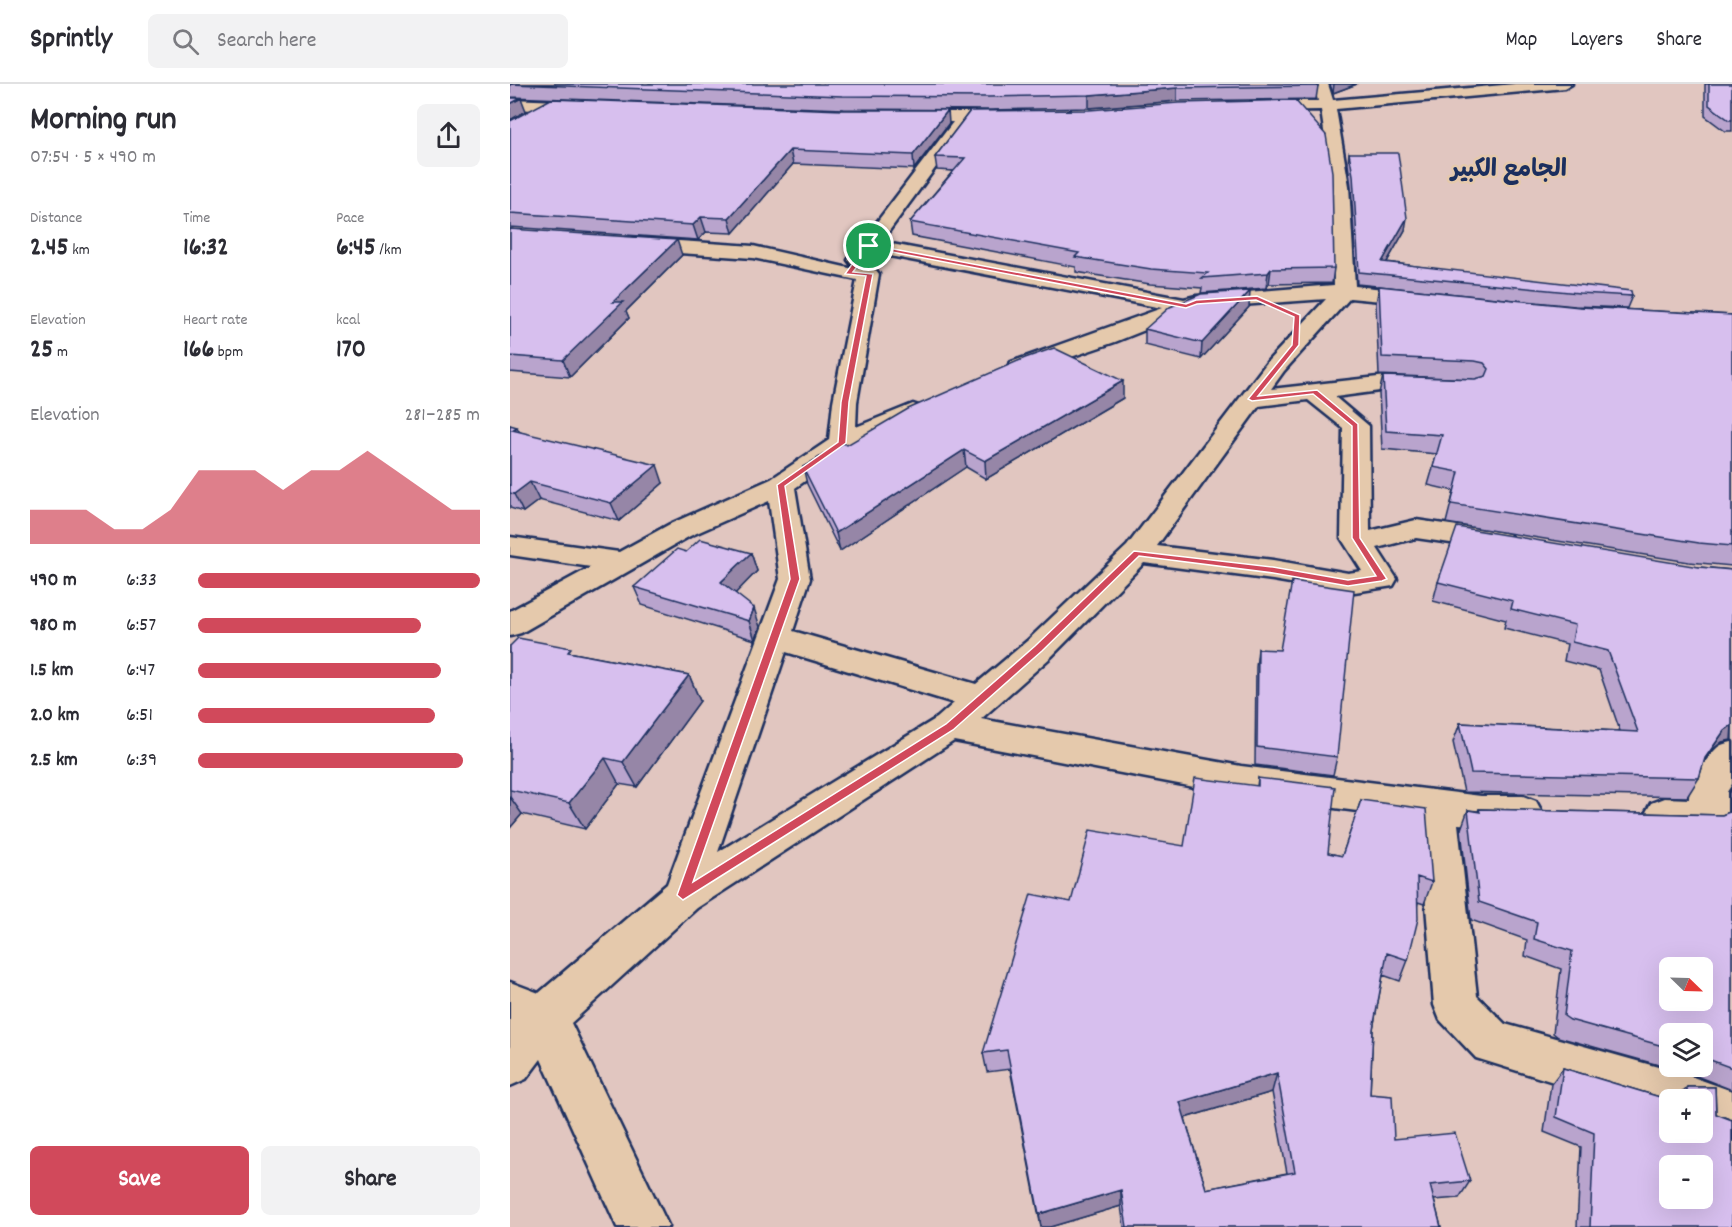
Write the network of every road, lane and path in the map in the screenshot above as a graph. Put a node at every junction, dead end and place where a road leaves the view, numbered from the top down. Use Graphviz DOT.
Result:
graph roads {
  1 [pos="1565,84"];
  2 [pos="1325,94"];
  3 [pos="592,103"];
  4 [pos="510,104"];
  5 [pos="551,106"];
  6 [pos="1235,107"];
  7 [pos="888,117"];
  8 [pos="965,117"];
  9 [pos="1023,117"];
  10 [pos="526,121"];
  11 [pos="612,242"];
  12 [pos="869,246"];
  13 [pos="849,274"];
  14 [pos="1345,291"];
  15 [pos="1257,298"];
  16 [pos="1448,302"];
  17 [pos="1186,306"];
  18 [pos="1296,345"];
  19 [pos="995,377"];
  20 [pos="1446,387"];
  21 [pos="1314,392"];
  22 [pos="1252,399"];
  23 [pos="929,405"];
  24 [pos="842,443"];
  25 [pos="781,485"];
  26 [pos="1359,543"];
  27 [pos="510,546"];
  28 [pos="1528,546"];
  29 [pos="1137,553"];
  30 [pos="625,562"];
  31 [pos="510,625"];
  32 [pos="775,637"];
  33 [pos="982,699"];
  34 [pos="950,727"];
  35 [pos="1732,756"];
  36 [pos="1437,806"];
  37 [pos="1553,813"];
  38 [pos="1636,814"];
  39 [pos="683,895"];
  40 [pos="527,1010"];
  41 [pos="510,1063"];
  42 [pos="1659,1091"];
  43 [pos="1713,1108"];
  44 [pos="1732,1114"];
  45 [pos="643,1227"];
  1 -- 2 [label="street"];
  2 -- 6 [label="street"];
  2 -- 14 [label="street"];
  3 -- 5 [label="street"];
  4 -- 5 [label="street"];
  5 -- 10 [label="street"];
  7 -- 8 [label="street"];
  8 -- 9 [label="street"];
  8 -- 12 [label="street"];
  11 -- 13 [label="street"];
  12 -- 13 [label="street"];
  12 -- 17 [label="street"];
  13 -- 24 [label="street"];
  14 -- 15 [label="street"];
  14 -- 16 [label="street"];
  14 -- 18 [label="street"];
  15 -- 17 [label="street"];
  15 -- 18 [label="street"];
  17 -- 19 [label="street"];
  18 -- 22 [label="street"];
  20 -- 21 [label="street"];
  21 -- 22 [label="street"];
  21 -- 26 [label="street"];
  22 -- 29 [label="street"];
  23 -- 24 [label="street"];
  24 -- 25 [label="street"];
  25 -- 30 [label="street"];
  25 -- 32 [label="street"];
  26 -- 28 [label="street"];
  26 -- 29 [label="street"];
  27 -- 30 [label="street"];
  29 -- 33 [label="street"];
  30 -- 31 [label="street"];
  32 -- 33 [label="street"];
  32 -- 39 [label="street"];
  33 -- 34 [label="street"];
  34 -- 36 [label="street"];
  34 -- 39 [label="street"];
  35 -- 38 [label="street"];
  36 -- 37 [label="street"];
  36 -- 42 [label="street"];
  39 -- 40 [label="street"];
  40 -- 41 [label="street"];
  40 -- 45 [label="street"];
  43 -- 44 [label="street"];
}
